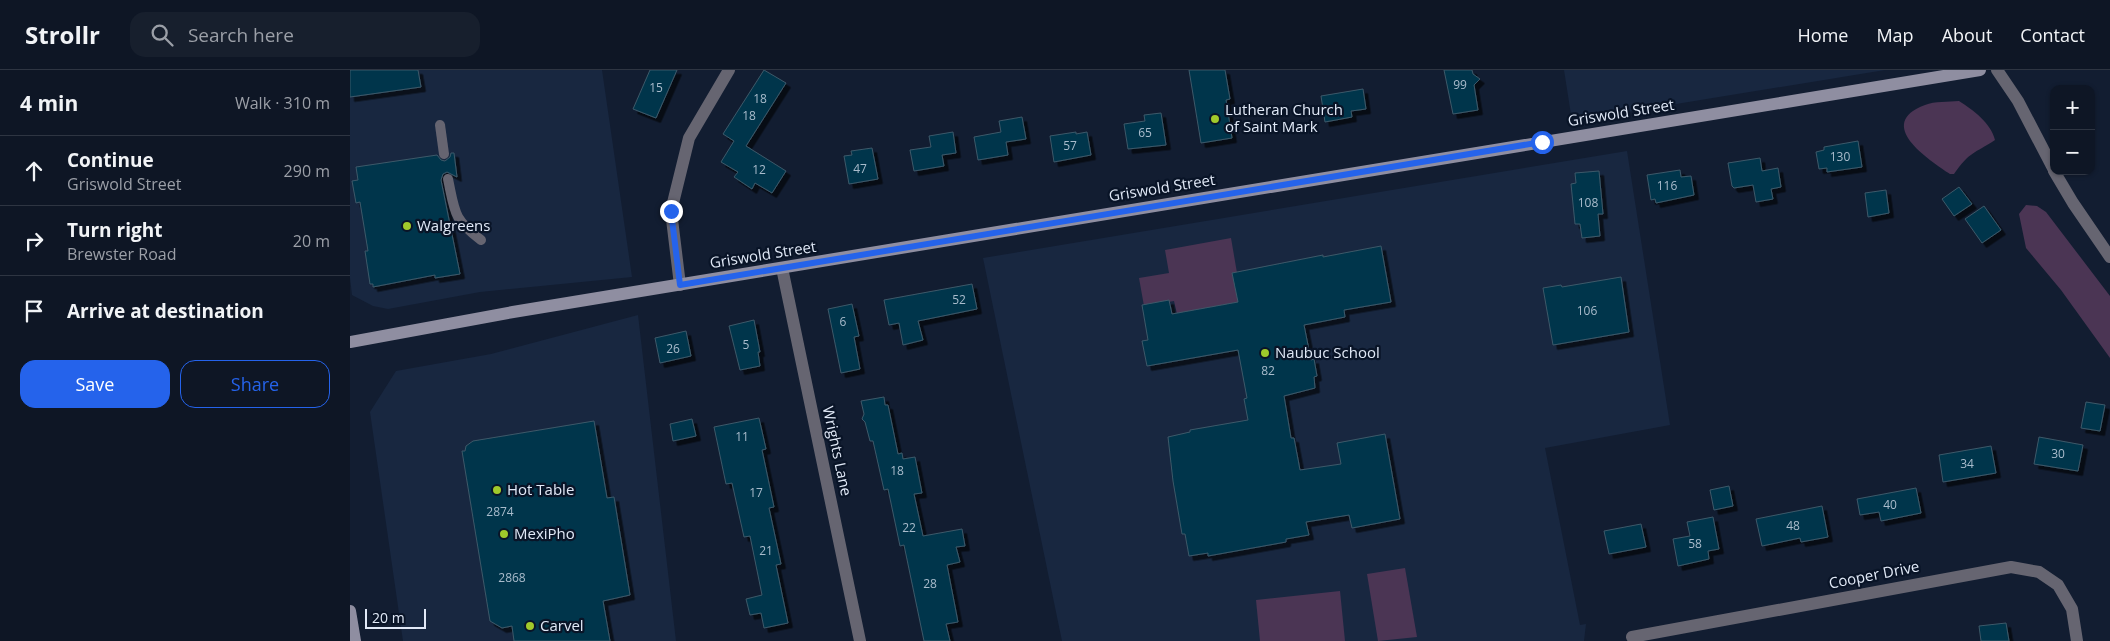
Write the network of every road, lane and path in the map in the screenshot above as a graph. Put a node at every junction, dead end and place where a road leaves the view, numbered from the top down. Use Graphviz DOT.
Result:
graph roads {
  1 [pos="729,70"];
  2 [pos="1980,70"];
  3 [pos="1997,70"];
  4 [pos="440,125"];
  5 [pos="444,154"];
  6 [pos="2050,163"];
  7 [pos="2056,175"];
  8 [pos="448,179"];
  9 [pos="481,240"];
  10 [pos="2110,257"];
  11 [pos="782,268"];
  12 [pos="680,285"];
  13 [pos="350,342"];
  14 [pos="350,611"];
  15 [pos="1632,637"];
  16 [pos="354,641"];
  17 [pos="860,641"];
  18 [pos="2077,641"];
  1 -- 12 [label="street"];
  2 -- 11 [label="main road, Griswold Street"];
  3 -- 6 [label="street"];
  4 -- 5 [label="lane"];
  7 -- 10 [label="street"];
  8 -- 9 [label="lane"];
  11 -- 12 [label="main road, Griswold Street"];
  11 -- 17 [label="street, Wrights Lane"];
  12 -- 13 [label="main road, Griswold Street"];
  14 -- 16 [label="main road"];
  15 -- 18 [label="street, Cooper Drive"];
}
